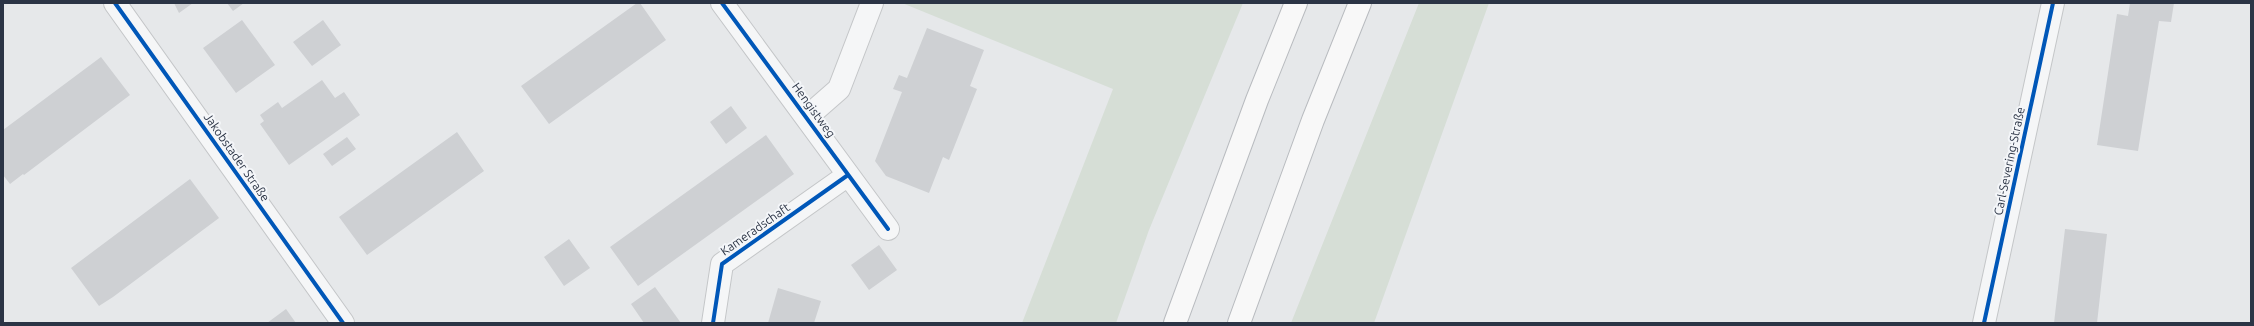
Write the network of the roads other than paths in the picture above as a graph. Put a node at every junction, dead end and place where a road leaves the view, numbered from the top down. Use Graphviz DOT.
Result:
graph roads {
  1 [pos="115,3"];
  2 [pos="722,3"];
  3 [pos="872,3"];
  4 [pos="1296,3"];
  5 [pos="1360,3"];
  6 [pos="2053,3"];
  7 [pos="808,117"];
  8 [pos="848,175"];
  9 [pos="888,229"];
  10 [pos="343,323"];
  11 [pos="713,323"];
  12 [pos="1175,323"];
  13 [pos="1239,323"];
  14 [pos="1984,323"];
  1 -- 10 [label="street, Jakobstader Straße"];
  2 -- 7 [label="street, Hengistweg"];
  3 -- 7 [label="street"];
  4 -- 12 [label="highway"];
  5 -- 13 [label="highway"];
  6 -- 14 [label="street, Carl-Severing-Straße"];
  7 -- 8 [label="street, Hengistweg"];
  8 -- 9 [label="street, Hengistweg"];
  8 -- 11 [label="street, Kameradschaft"];
}
